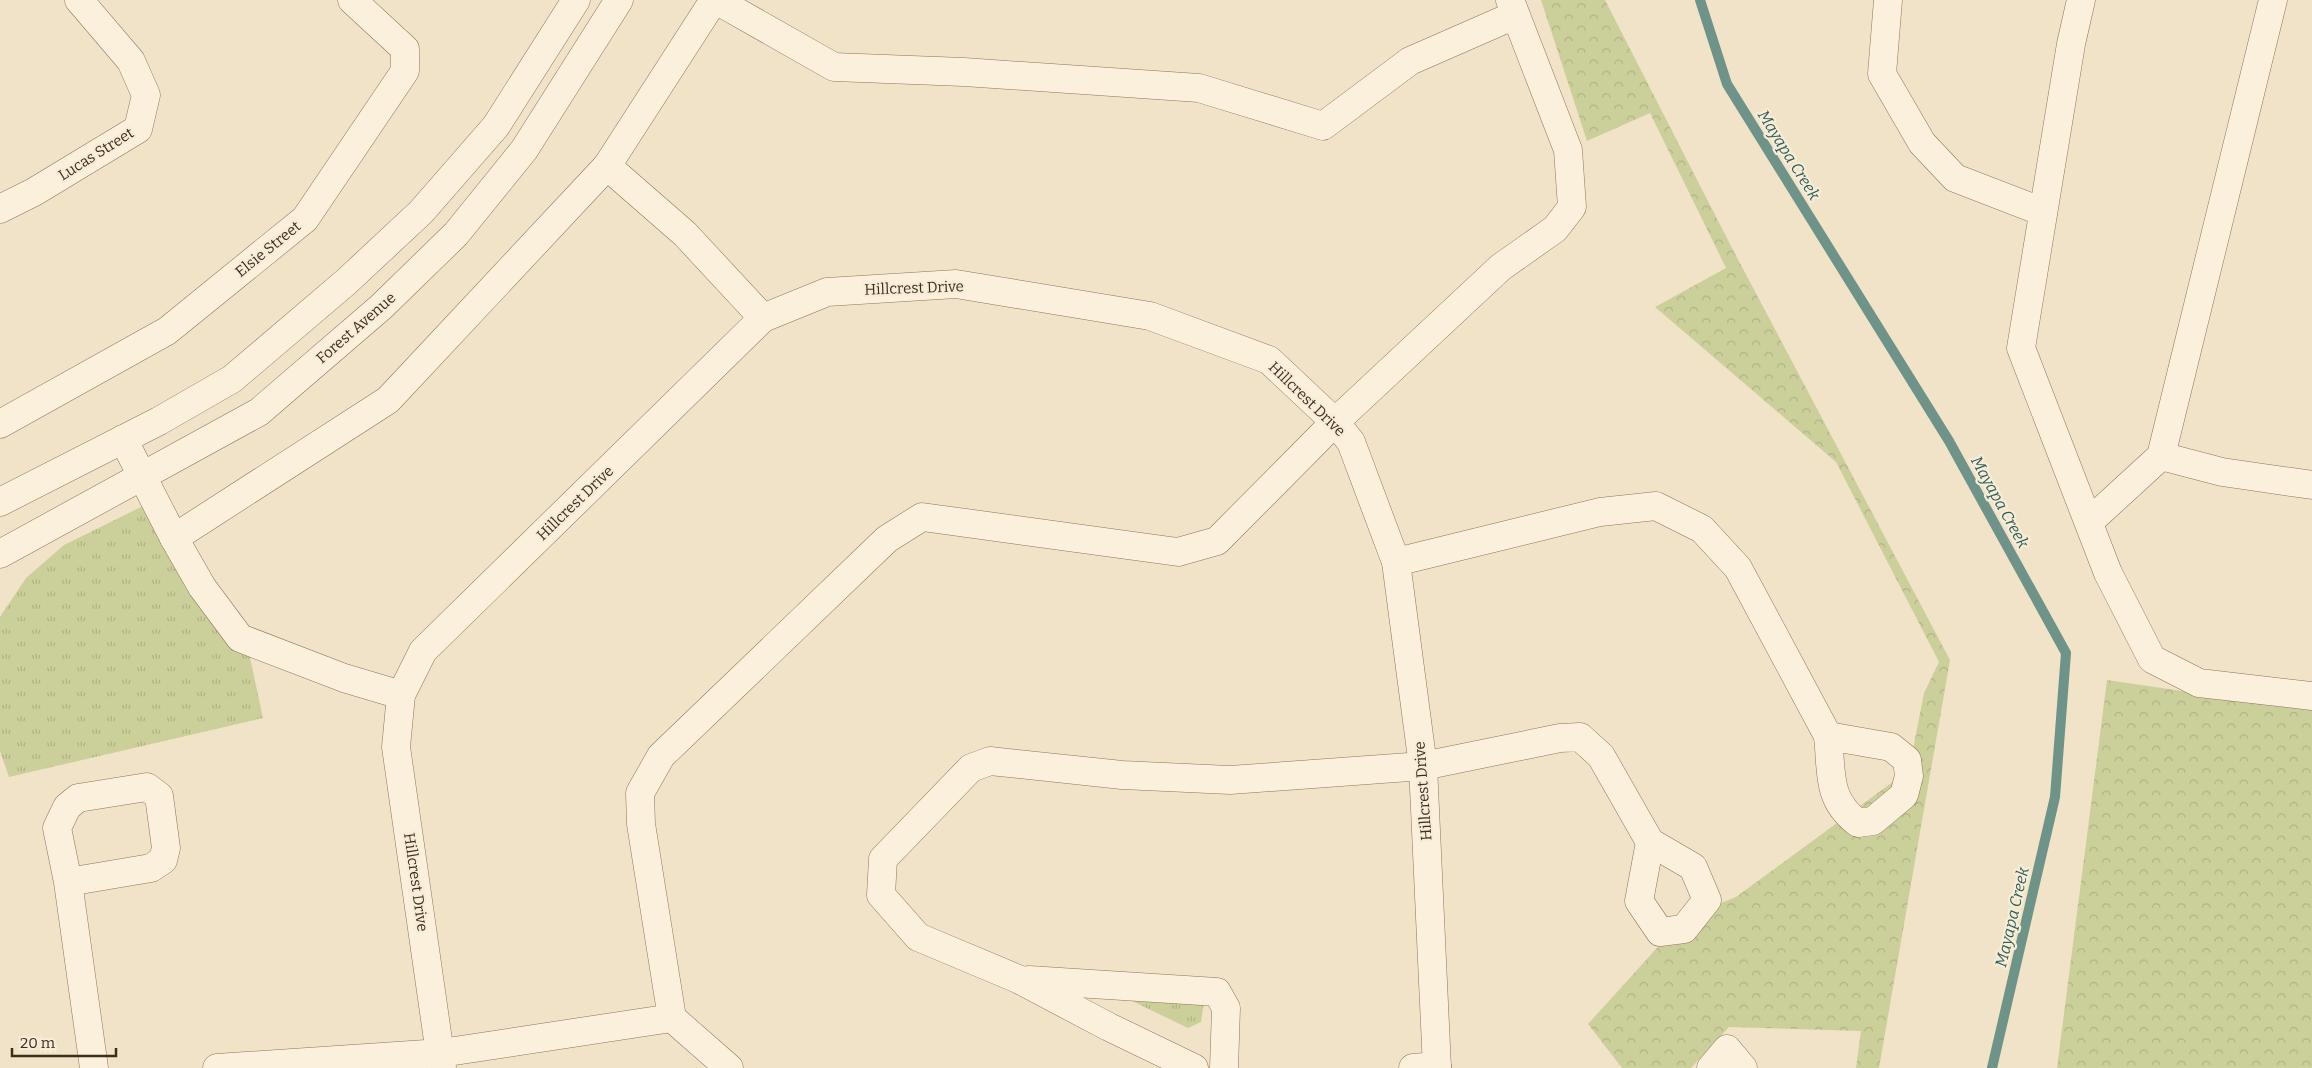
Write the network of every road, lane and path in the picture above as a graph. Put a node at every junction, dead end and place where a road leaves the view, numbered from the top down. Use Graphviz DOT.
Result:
graph roads {
  1 [pos="78,0"];
  2 [pos="352,0"];
  3 [pos="576,0"];
  4 [pos="619,0"];
  5 [pos="715,0"];
  6 [pos="1888,0"];
  7 [pos="2081,0"];
  8 [pos="2273,0"];
  9 [pos="1513,8"];
  10 [pos="607,166"];
  11 [pos="0,209"];
  12 [pos="2043,212"];
  13 [pos="763,318"];
  14 [pos="1335,422"];
  15 [pos="0,424"];
  16 [pos="123,439"];
  17 [pos="2161,456"];
  18 [pos="141,477"];
  19 [pos="2312,485"];
  20 [pos="0,502"];
  21 [pos="2089,522"];
  22 [pos="174,538"];
  23 [pos="0,554"];
  24 [pos="1396,562"];
  25 [pos="401,695"];
  26 [pos="2312,696"];
  27 [pos="1828,736"];
  28 [pos="1423,766"];
  29 [pos="1650,842"];
  30 [pos="68,882"];
  31 [pos="1018,979"];
  32 [pos="672,1018"];
  33 [pos="442,1060"];
  34 [pos="1429,1067"];
  35 [pos="94,1068"];
  36 [pos="217,1068"];
  37 [pos="729,1068"];
  38 [pos="1194,1068"];
  39 [pos="1224,1068"];
  40 [pos="1711,1068"];
  41 [pos="1743,1068"];
  1 -- 11 [label="street, Lucas Street"];
  2 -- 15 [label="street, Elsie Street"];
  3 -- 16 [label="street"];
  4 -- 18 [label="street, Forest Avenue"];
  5 -- 9 [label="street"];
  5 -- 10 [label="street"];
  6 -- 12 [label="street"];
  7 -- 12 [label="street"];
  8 -- 17 [label="street"];
  9 -- 14 [label="street"];
  10 -- 13 [label="street"];
  10 -- 22 [label="street"];
  12 -- 21 [label="street"];
  13 -- 14 [label="street, Hillcrest Drive"];
  13 -- 25 [label="street, Hillcrest Drive"];
  14 -- 24 [label="street, Hillcrest Drive"];
  14 -- 32 [label="street"];
  16 -- 18 [label="street"];
  16 -- 20 [label="street"];
  17 -- 19 [label="street"];
  17 -- 21 [label="street"];
  18 -- 22 [label="street"];
  18 -- 23 [label="street, Forest Avenue"];
  21 -- 26 [label="street"];
  22 -- 25 [label="street"];
  24 -- 27 [label="street"];
  24 -- 28 [label="street, Hillcrest Drive"];
  25 -- 33 [label="street, Hillcrest Drive"];
  28 -- 29 [label="street"];
  28 -- 31 [label="street"];
  28 -- 34 [label="street, Hillcrest Drive"];
  30 -- 35 [label="street"];
  31 -- 38 [label="street"];
  31 -- 39 [label="street"];
  32 -- 33 [label="street"];
  32 -- 37 [label="street"];
  33 -- 36 [label="street"];
  40 -- 41 [label="street"];
}
